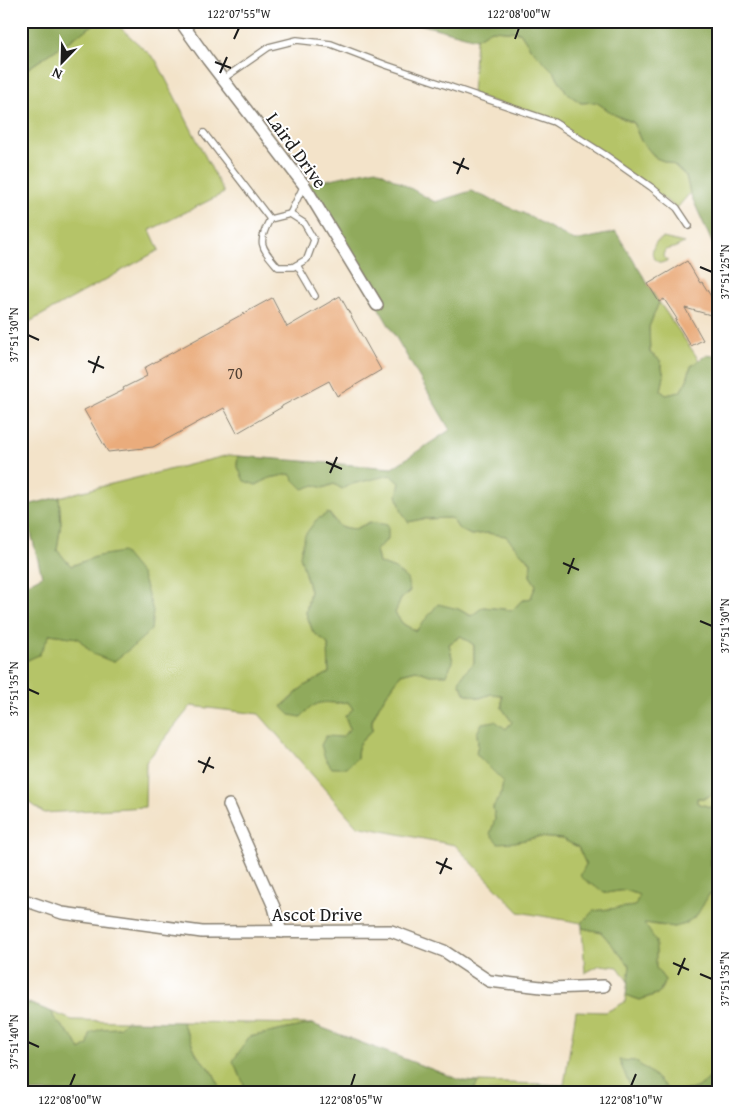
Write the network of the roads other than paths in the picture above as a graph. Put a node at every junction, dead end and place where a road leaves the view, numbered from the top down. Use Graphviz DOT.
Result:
graph roads {
  1 [pos="180,21"];
  2 [pos="223,79"];
  3 [pos="204,133"];
  4 [pos="304,185"];
  5 [pos="290,214"];
  6 [pos="270,220"];
  7 [pos="689,226"];
  8 [pos="298,265"];
  9 [pos="315,296"];
  10 [pos="378,305"];
  11 [pos="229,804"];
  12 [pos="21,899"];
  13 [pos="281,932"];
  14 [pos="604,986"];
  1 -- 2 [label="street, Laird Drive"];
  2 -- 4 [label="street, Laird Drive"];
  2 -- 7 [label="lane"];
  3 -- 6 [label="lane"];
  4 -- 5 [label="lane"];
  4 -- 10 [label="street, Laird Drive"];
  5 -- 6 [label="lane"];
  5 -- 8 [label="lane"];
  6 -- 8 [label="lane"];
  8 -- 9 [label="lane"];
  11 -- 13 [label="street"];
  12 -- 13 [label="street, Ascot Drive"];
  13 -- 14 [label="street, Ascot Drive"];
}
